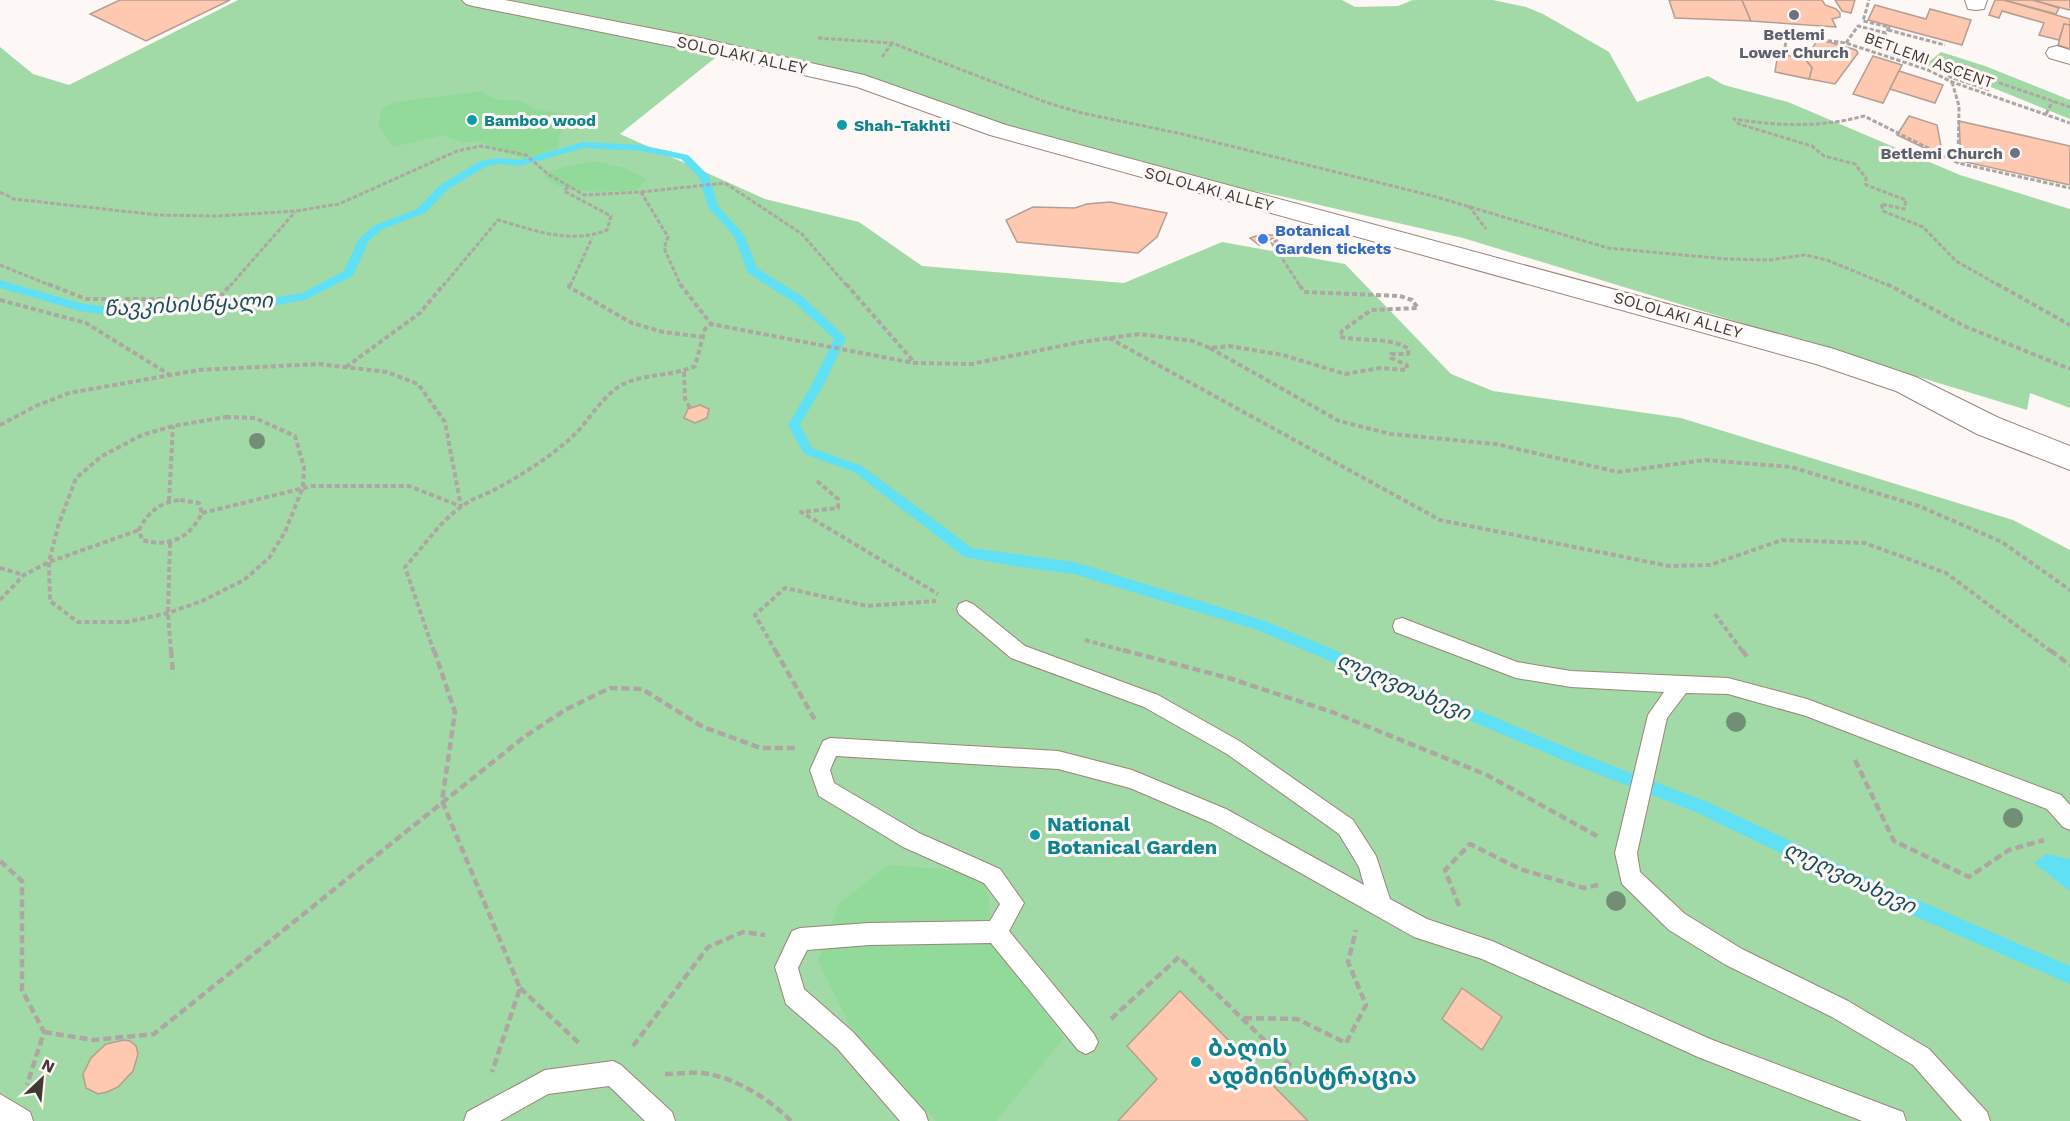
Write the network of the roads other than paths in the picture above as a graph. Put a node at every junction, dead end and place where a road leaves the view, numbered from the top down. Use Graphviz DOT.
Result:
graph roads {
  1 [pos="473,0"];
  2 [pos="2070,458"];
  3 [pos="966,609"];
  4 [pos="1402,626"];
  5 [pos="1680,685"];
  6 [pos="2070,820"];
  7 [pos="1381,905"];
  8 [pos="996,932"];
  9 [pos="1086,1042"];
  10 [pos="476,1121"];
  11 [pos="663,1121"];
  12 [pos="916,1121"];
  13 [pos="1894,1121"];
  14 [pos="1978,1121"];
  1 -- 2 [label="street, SOLOLAKI ALLEY"];
  3 -- 7 [label="lane"];
  4 -- 5 [label="lane"];
  5 -- 6 [label="lane"];
  5 -- 14 [label="lane"];
  7 -- 8 [label="lane"];
  7 -- 13 [label="lane"];
  8 -- 9 [label="lane"];
  8 -- 12 [label="lane"];
  10 -- 11 [label="lane"];
}
